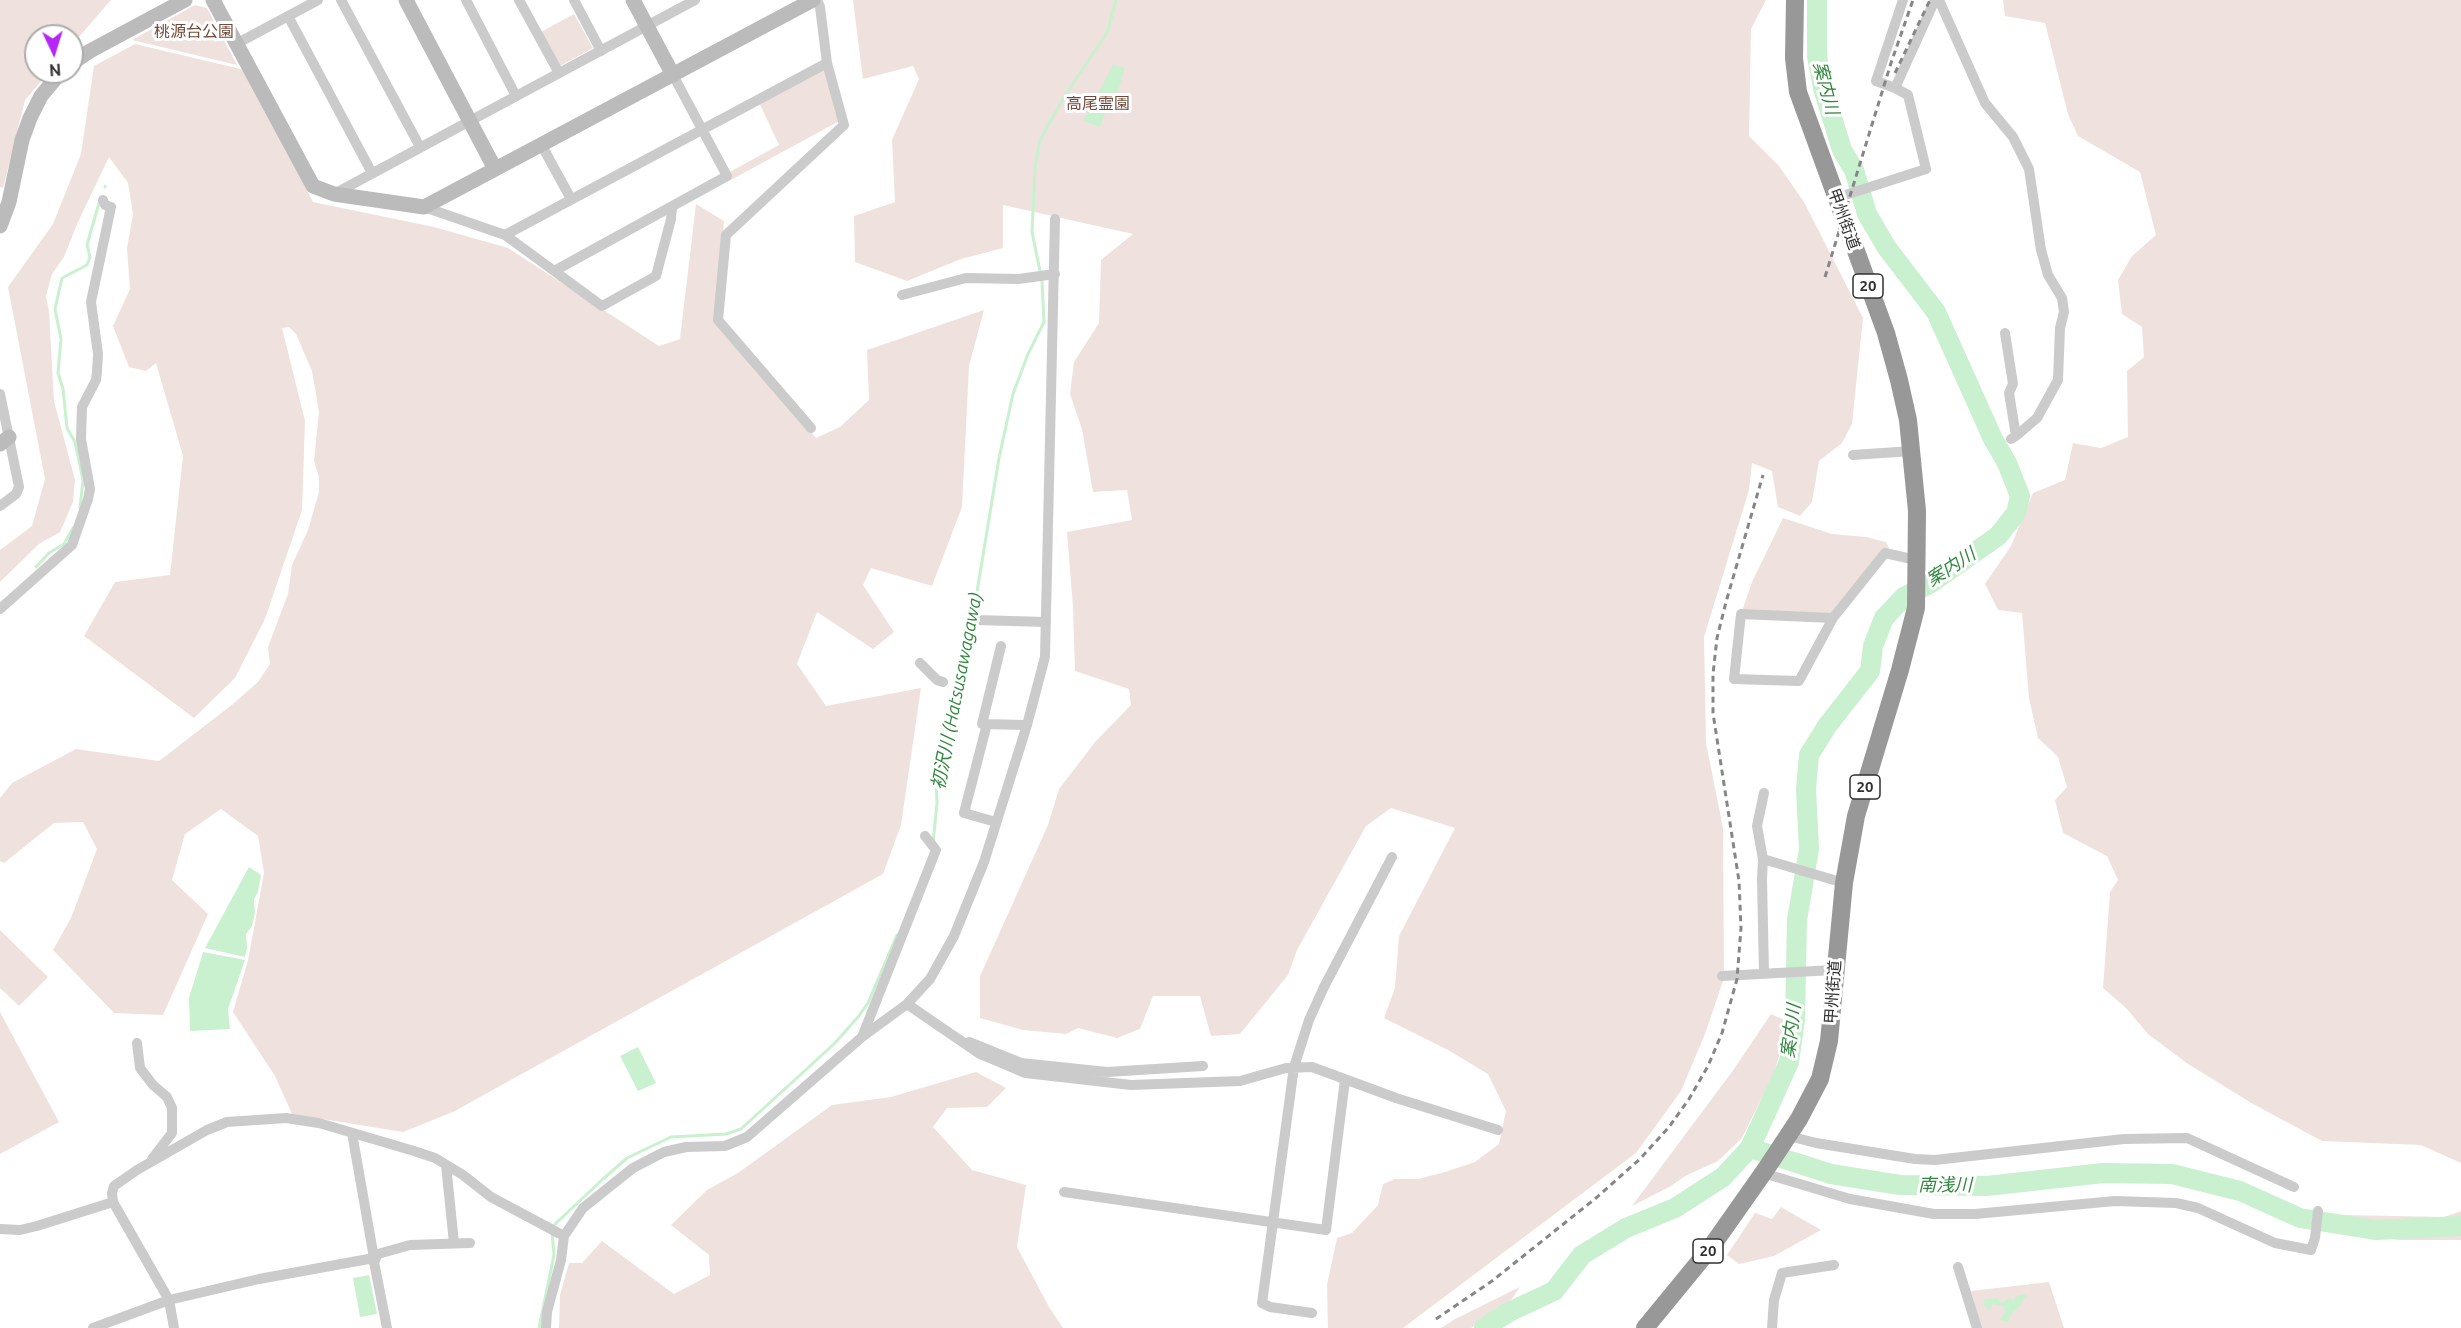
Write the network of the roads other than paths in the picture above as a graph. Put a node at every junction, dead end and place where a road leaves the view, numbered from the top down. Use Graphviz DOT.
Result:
graph roads {
  1 [pos="185,0"];
  2 [pos="213,0"];
  3 [pos="318,0"];
  4 [pos="341,0"];
  5 [pos="406,0"];
  6 [pos="465,0"];
  7 [pos="519,0"];
  8 [pos="574,0"];
  9 [pos="633,0"];
  10 [pos="695,0"];
  11 [pos="815,0"];
  12 [pos="1795,0"];
  13 [pos="1903,0"];
  14 [pos="1937,0"];
  15 [pos="288,16"];
  16 [pos="647,26"];
  17 [pos="236,44"];
  18 [pos="601,51"];
  19 [pos="84,55"];
  20 [pos="827,63"];
  21 [pos="559,73"];
  22 [pos="673,75"];
  23 [pos="52,84"];
  24 [pos="1895,88"];
  25 [pos="516,96"];
  26 [pos="470,121"];
  27 [pos="703,129"];
  28 [pos="541,144"];
  29 [pos="420,147"];
  30 [pos="495,169"];
  31 [pos="372,173"];
  32 [pos="333,194"];
  33 [pos="1841,196"];
  34 [pos="571,199"];
  35 [pos="103,200"];
  36 [pos="424,207"];
  37 [pos="672,208"];
  38 [pos="1055,219"];
  39 [pos="0,226"];
  40 [pos="505,235"];
  41 [pos="556,270"];
  42 [pos="1044,275"];
  43 [pos="902,295"];
  44 [pos="2005,333"];
  45 [pos="0,394"];
  46 [pos="811,428"];
  47 [pos="4,441"];
  48 [pos="1912,451"];
  49 [pos="1853,455"];
  50 [pos="0,506"];
  51 [pos="1916,560"];
  52 [pos="0,609"];
  53 [pos="1833,618"];
  54 [pos="976,620"];
  55 [pos="1046,622"];
  56 [pos="1001,646"];
  57 [pos="920,663"];
  58 [pos="943,682"];
  59 [pos="987,724"];
  60 [pos="1027,725"];
  61 [pos="1764,793"];
  62 [pos="996,822"];
  63 [pos="925,836"];
  64 [pos="1392,857"];
  65 [pos="1763,859"];
  66 [pos="1844,883"];
  67 [pos="1834,970"];
  68 [pos="1764,973"];
  69 [pos="1722,976"];
  70 [pos="907,1004"];
  71 [pos="862,1037"];
  72 [pos="960,1039"];
  73 [pos="137,1043"];
  74 [pos="1203,1066"];
  75 [pos="1294,1067"];
  76 [pos="1346,1080"];
  77 [pos="1498,1130"];
  78 [pos="352,1133"];
  79 [pos="1787,1138"];
  80 [pos="148,1164"];
  81 [pos="446,1165"];
  82 [pos="1764,1171"];
  83 [pos="2294,1187"];
  84 [pos="1064,1192"];
  85 [pos="113,1202"];
  86 [pos="2318,1211"];
  87 [pos="1274,1222"];
  88 [pos="0,1229"];
  89 [pos="563,1235"];
  90 [pos="454,1243"];
  91 [pos="470,1243"];
  92 [pos="374,1258"];
  93 [pos="1834,1264"];
  94 [pos="1958,1267"];
  95 [pos="169,1300"];
  96 [pos="1312,1313"];
  97 [pos="93,1328"];
  98 [pos="174,1328"];
  99 [pos="387,1328"];
  100 [pos="546,1328"];
  101 [pos="1645,1328"];
  102 [pos="1772,1328"];
  103 [pos="1977,1328"];
  1 -- 19 [label="street"];
  2 -- 17 [label="street"];
  3 -- 15 [label="street"];
  4 -- 29 [label="street"];
  5 -- 26 [label="street"];
  6 -- 25 [label="street"];
  7 -- 21 [label="street"];
  8 -- 18 [label="street"];
  9 -- 16 [label="street"];
  10 -- 16 [label="street"];
  11 -- 20 [label="street"];
  11 -- 22 [label="street"];
  12 -- 33 [label="highway, 甲州街道 / 20"];
  13 -- 24 [label="street"];
  14 -- 24 [label="street"];
  14 -- 44 [label="street"];
  15 -- 17 [label="street"];
  15 -- 31 [label="street"];
  16 -- 18 [label="street"];
  16 -- 22 [label="street"];
  17 -- 32 [label="street"];
  18 -- 21 [label="street"];
  20 -- 27 [label="street"];
  20 -- 46 [label="street"];
  21 -- 25 [label="street"];
  22 -- 27 [label="street"];
  22 -- 28 [label="street"];
  23 -- 39 [label="street"];
  24 -- 33 [label="street"];
  25 -- 26 [label="street"];
  26 -- 29 [label="street"];
  26 -- 30 [label="street"];
  27 -- 34 [label="street"];
  27 -- 37 [label="street"];
  28 -- 30 [label="street"];
  28 -- 34 [label="street"];
  29 -- 31 [label="street"];
  30 -- 36 [label="street"];
  31 -- 32 [label="street"];
  32 -- 36 [label="street"];
  33 -- 48 [label="highway, 甲州街道 / 20"];
  34 -- 40 [label="street"];
  35 -- 52 [label="street"];
  36 -- 40 [label="street"];
  37 -- 41 [label="street"];
  37 -- 41 [label="street"];
  38 -- 42 [label="street"];
  40 -- 41 [label="street"];
  42 -- 43 [label="street"];
  42 -- 55 [label="street"];
  45 -- 47 [label="street"];
  47 -- 50 [label="street"];
  48 -- 49 [label="street"];
  48 -- 51 [label="highway, 甲州街道 / 20"];
  51 -- 53 [label="street"];
  51 -- 66 [label="highway, 甲州街道 / 20"];
  53 -- 53 [label="street"];
  54 -- 55 [label="street"];
  55 -- 60 [label="street"];
  56 -- 59 [label="street"];
  57 -- 58 [label="street"];
  59 -- 60 [label="street"];
  59 -- 62 [label="street"];
  60 -- 62 [label="street"];
  61 -- 65 [label="street"];
  62 -- 70 [label="street"];
  63 -- 71 [label="street"];
  64 -- 75 [label="street"];
  65 -- 66 [label="street"];
  65 -- 68 [label="street"];
  66 -- 67 [label="highway, 甲州街道 / 20"];
  67 -- 68 [label="street"];
  67 -- 79 [label="highway, 甲州街道 / 20"];
  68 -- 69 [label="street"];
  70 -- 71 [label="street"];
  70 -- 72 [label="street"];
  71 -- 89 [label="street"];
  72 -- 74 [label="street"];
  72 -- 75 [label="street"];
  73 -- 80 [label="street"];
  75 -- 76 [label="street"];
  75 -- 87 [label="street"];
  76 -- 77 [label="street"];
  76 -- 87 [label="street"];
  78 -- 80 [label="street"];
  78 -- 81 [label="street"];
  78 -- 92 [label="street"];
  79 -- 82 [label="highway, 甲州街道 / 20"];
  79 -- 83 [label="street"];
  80 -- 85 [label="street"];
  81 -- 89 [label="street"];
  81 -- 90 [label="street"];
  82 -- 86 [label="street"];
  82 -- 101 [label="highway, 甲州街道 / 20"];
  84 -- 87 [label="street"];
  85 -- 88 [label="street"];
  85 -- 95 [label="street"];
  87 -- 96 [label="street"];
  89 -- 100 [label="street"];
  90 -- 91 [label="street"];
  90 -- 92 [label="street"];
  92 -- 95 [label="street"];
  92 -- 99 [label="street"];
  93 -- 102 [label="street"];
  94 -- 103 [label="street"];
  95 -- 97 [label="street"];
  95 -- 98 [label="street"];
}
